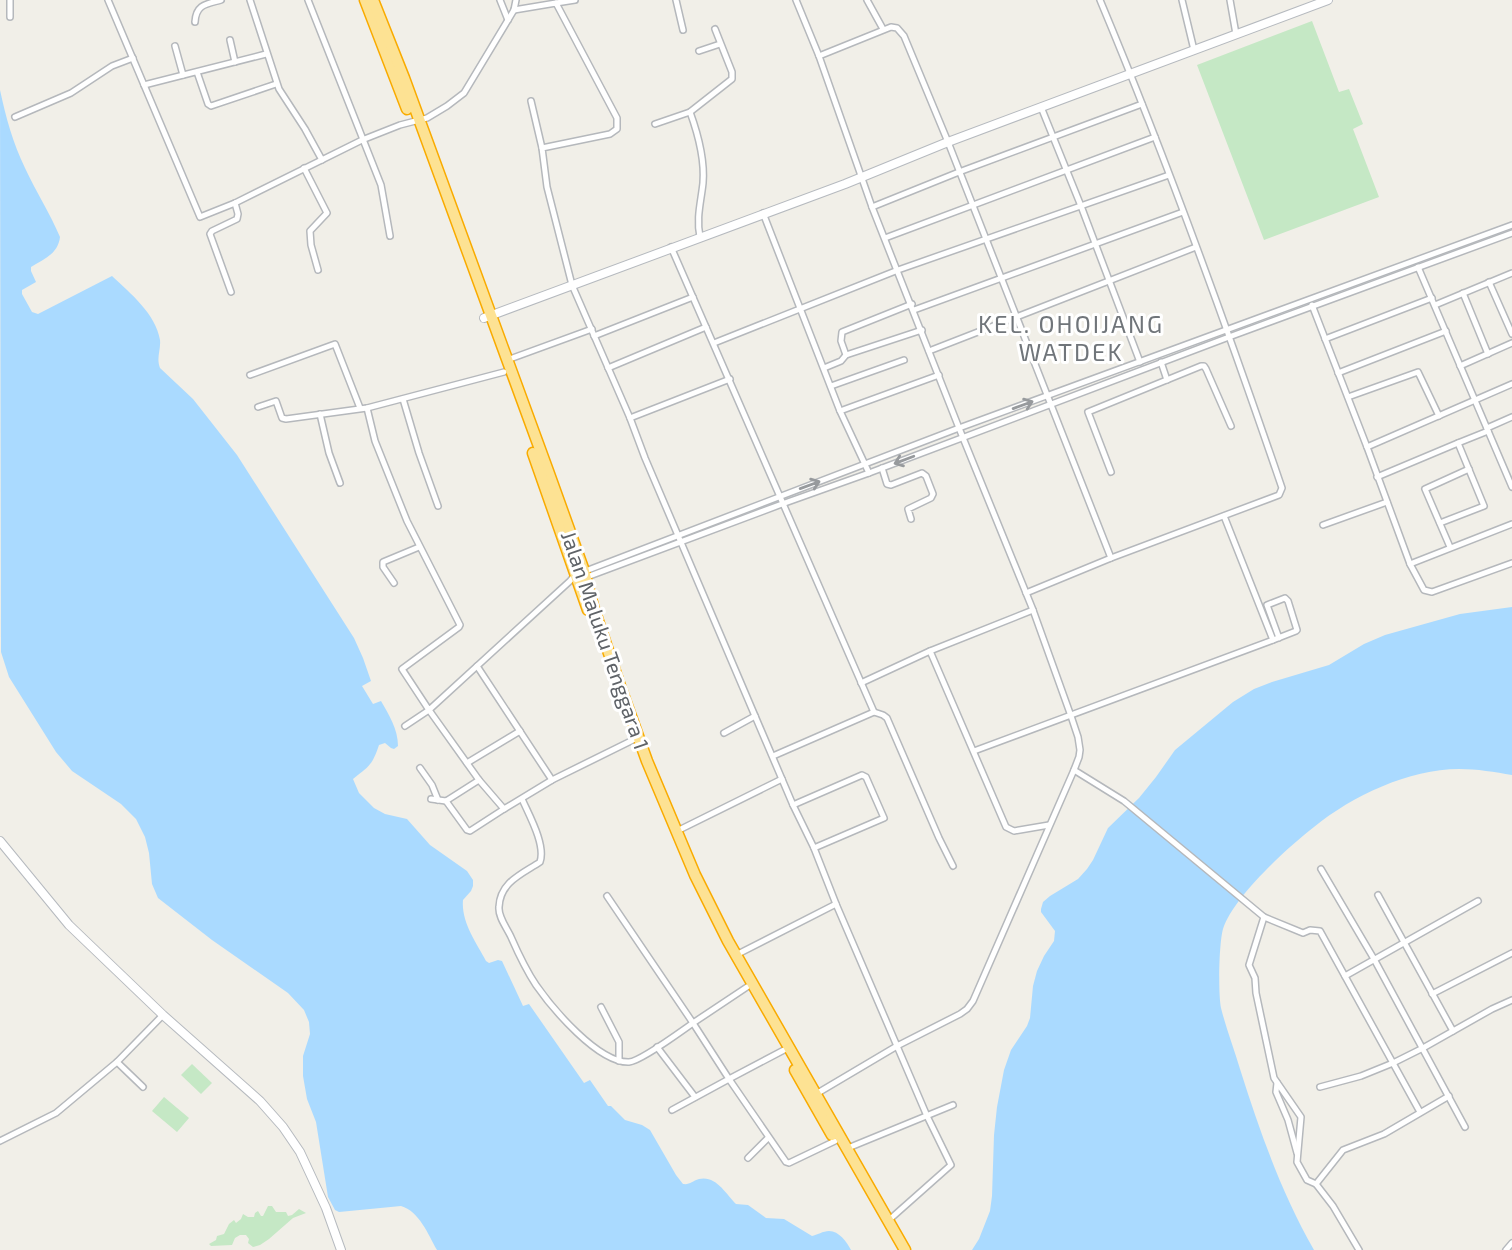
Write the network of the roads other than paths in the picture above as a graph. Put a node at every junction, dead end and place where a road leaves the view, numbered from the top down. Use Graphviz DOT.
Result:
graph roads {
  1 [pos="10,0"];
  2 [pos="108,0"];
  3 [pos="221,0"];
  4 [pos="250,0"];
  5 [pos="308,0"];
  6 [pos="365,0"];
  7 [pos="373,0"];
  8 [pos="500,0"];
  9 [pos="516,0"];
  10 [pos="575,0"];
  11 [pos="676,0"];
  12 [pos="796,0"];
  13 [pos="867,0"];
  14 [pos="1100,0"];
  15 [pos="1182,0"];
  16 [pos="1230,0"];
  17 [pos="1328,0"];
  18 [pos="555,3"];
  19 [pos="514,10"];
  20 [pos="10,17"];
  21 [pos="508,20"];
  22 [pos="195,22"];
  23 [pos="715,29"];
  24 [pos="883,29"];
  25 [pos="683,30"];
  26 [pos="1236,34"];
  27 [pos="230,40"];
  28 [pos="720,44"];
  29 [pos="175,46"];
  30 [pos="1194,50"];
  31 [pos="699,51"];
  32 [pos="266,54"];
  33 [pos="819,56"];
  34 [pos="133,58"];
  35 [pos="236,62"];
  36 [pos="197,72"];
  37 [pos="183,75"];
  38 [pos="1130,75"];
  39 [pos="276,84"];
  40 [pos="144,85"];
  41 [pos="531,101"];
  42 [pos="1142,104"];
  43 [pos="1041,107"];
  44 [pos="690,113"];
  45 [pos="15,117"];
  46 [pos="415,121"];
  47 [pos="655,124"];
  48 [pos="1054,137"];
  49 [pos="1154,137"];
  50 [pos="362,140"];
  51 [pos="948,142"];
  52 [pos="542,148"];
  53 [pos="322,160"];
  54 [pos="304,168"];
  55 [pos="1066,170"];
  56 [pos="959,172"];
  57 [pos="1169,175"];
  58 [pos="862,177"];
  59 [pos="236,202"];
  60 [pos="972,205"];
  61 [pos="1081,206"];
  62 [pos="872,207"];
  63 [pos="1183,212"];
  64 [pos="763,213"];
  65 [pos="1512,225"];
  66 [pos="1512,233"];
  67 [pos="390,236"];
  68 [pos="700,237"];
  69 [pos="885,238"];
  70 [pos="986,239"];
  71 [pos="1095,244"];
  72 [pos="671,247"];
  73 [pos="1196,247"];
  74 [pos="1416,264"];
  75 [pos="318,270"];
  76 [pos="898,270"];
  77 [pos="1512,273"];
  78 [pos="1001,278"];
  79 [pos="1109,280"];
  80 [pos="1489,282"];
  81 [pos="572,285"];
  82 [pos="231,292"];
  83 [pos="1463,293"];
  84 [pos="693,297"];
  85 [pos="1432,298"];
  86 [pos="1309,299"];
  87 [pos="1435,305"];
  88 [pos="1312,306"];
  89 [pos="913,307"];
  90 [pos="799,308"];
  91 [pos="487,316"];
  92 [pos="1017,316"];
  93 [pos="706,327"];
  94 [pos="1227,329"];
  95 [pos="922,330"];
  96 [pos="1446,331"];
  97 [pos="593,333"];
  98 [pos="1512,334"];
  99 [pos="1229,337"];
  100 [pos="1325,339"];
  101 [pos="713,343"];
  102 [pos="1512,343"];
  103 [pos="929,351"];
  104 [pos="1488,354"];
  105 [pos="846,355"];
  106 [pos="904,359"];
  107 [pos="507,360"];
  108 [pos="1140,362"];
  109 [pos="1161,362"];
  110 [pos="1460,366"];
  111 [pos="608,368"];
  112 [pos="824,368"];
  113 [pos="1143,369"];
  114 [pos="505,372"];
  115 [pos="1338,373"];
  116 [pos="250,375"];
  117 [pos="939,375"];
  118 [pos="730,379"];
  119 [pos="1167,380"];
  120 [pos="1512,384"];
  121 [pos="831,386"];
  122 [pos="1047,396"];
  123 [pos="1348,397"];
  124 [pos="403,399"];
  125 [pos="1475,400"];
  126 [pos="1050,405"];
  127 [pos="258,407"];
  128 [pos="360,408"];
  129 [pos="367,408"];
  130 [pos="840,411"];
  131 [pos="320,414"];
  132 [pos="1439,416"];
  133 [pos="1512,417"];
  134 [pos="630,418"];
  135 [pos="1231,426"];
  136 [pos="959,428"];
  137 [pos="1488,429"];
  138 [pos="963,438"];
  139 [pos="1458,443"];
  140 [pos="1367,447"];
  141 [pos="864,465"];
  142 [pos="882,468"];
  143 [pos="1469,469"];
  144 [pos="1111,472"];
  145 [pos="869,473"];
  146 [pos="1377,477"];
  147 [pos="340,483"];
  148 [pos="1512,487"];
  149 [pos="779,496"];
  150 [pos="1387,502"];
  151 [pos="782,504"];
  152 [pos="439,506"];
  153 [pos="1224,516"];
  154 [pos="911,519"];
  155 [pos="1440,523"];
  156 [pos="1512,524"];
  157 [pos="1323,525"];
  158 [pos="680,539"];
  159 [pos="419,547"];
  160 [pos="1450,547"];
  161 [pos="1111,558"];
  162 [pos="1512,563"];
  163 [pos="1410,564"];
  164 [pos="578,577"];
  165 [pos="394,583"];
  166 [pos="1026,593"];
  167 [pos="1033,610"];
  168 [pos="1276,639"];
  169 [pos="930,651"];
  170 [pos="477,666"];
  171 [pos="861,683"];
  172 [pos="429,710"];
  173 [pos="874,712"];
  174 [pos="755,716"];
  175 [pos="1071,716"];
  176 [pos="405,726"];
  177 [pos="520,731"];
  178 [pos="724,733"];
  179 [pos="636,739"];
  180 [pos="974,751"];
  181 [pos="773,756"];
  182 [pos="467,763"];
  183 [pos="420,768"];
  184 [pos="1074,770"];
  185 [pos="782,779"];
  186 [pos="479,780"];
  187 [pos="552,780"];
  188 [pos="522,799"];
  189 [pos="446,801"];
  190 [pos="793,805"];
  191 [pos="505,809"];
  192 [pos="1049,825"];
  193 [pos="677,831"];
  194 [pos="0,841"];
  195 [pos="814,848"];
  196 [pos="953,866"];
  197 [pos="1321,869"];
  198 [pos="1378,895"];
  199 [pos="607,896"];
  200 [pos="1478,901"];
  201 [pos="836,904"];
  202 [pos="1264,917"];
  203 [pos="1404,943"];
  204 [pos="1512,953"];
  205 [pos="736,955"];
  206 [pos="1374,960"];
  207 [pos="1345,976"];
  208 [pos="747,987"];
  209 [pos="1432,994"];
  210 [pos="1512,1000"];
  211 [pos="601,1007"];
  212 [pos="163,1015"];
  213 [pos="693,1023"];
  214 [pos="1453,1031"];
  215 [pos="657,1046"];
  216 [pos="897,1046"];
  217 [pos="1423,1048"];
  218 [pos="784,1050"];
  219 [pos="619,1061"];
  220 [pos="117,1062"];
  221 [pos="1393,1063"];
  222 [pos="729,1079"];
  223 [pos="1277,1083"];
  224 [pos="143,1087"];
  225 [pos="1320,1087"];
  226 [pos="813,1096"];
  227 [pos="1449,1096"];
  228 [pos="695,1097"];
  229 [pos="953,1105"];
  230 [pos="672,1110"];
  231 [pos="1420,1112"];
  232 [pos="927,1116"];
  233 [pos="1465,1127"];
  234 [pos="768,1138"];
  235 [pos="0,1141"];
  236 [pos="835,1141"];
  237 [pos="848,1148"];
  238 [pos="1298,1155"];
  239 [pos="748,1158"];
  240 [pos="1316,1184"];
  241 [pos="889,1220"];
  242 [pos="1512,1243"];
  243 [pos="341,1250"];
  244 [pos="898,1250"];
  245 [pos="905,1250"];
  246 [pos="1359,1250"];
  247 [pos="1506,1250"];
  1 -- 20 [label="street"];
  2 -- 34 [label="street"];
  3 -- 22 [label="street"];
  4 -- 32 [label="street"];
  5 -- 50 [label="street"];
  6 -- 46 [label="highway, Jalan Maluku Tenggara 1"];
  7 -- 46 [label="highway, Jalan Maluku Tenggara 1"];
  8 -- 21 [label="street"];
  9 -- 19 [label="street"];
  10 -- 18 [label="street"];
  11 -- 25 [label="street"];
  12 -- 33 [label="street"];
  13 -- 24 [label="street"];
  14 -- 38 [label="street"];
  15 -- 30 [label="street"];
  16 -- 26 [label="street"];
  17 -- 26 [label="street"];
  18 -- 19 [label="street"];
  18 -- 52 [label="street"];
  19 -- 21 [label="street"];
  21 -- 46 [label="street"];
  23 -- 28 [label="street"];
  24 -- 33 [label="street"];
  24 -- 51 [label="street"];
  26 -- 30 [label="street"];
  27 -- 35 [label="street"];
  28 -- 31 [label="street"];
  28 -- 44 [label="street"];
  29 -- 37 [label="street"];
  30 -- 38 [label="street"];
  32 -- 35 [label="street"];
  32 -- 39 [label="street"];
  33 -- 58 [label="street"];
  34 -- 40 [label="street"];
  34 -- 45 [label="street"];
  35 -- 36 [label="street"];
  36 -- 37 [label="street"];
  36 -- 39 [label="street"];
  37 -- 40 [label="street"];
  38 -- 42 [label="street"];
  38 -- 43 [label="street"];
  39 -- 53 [label="street"];
  40 -- 59 [label="street"];
  41 -- 52 [label="street"];
  42 -- 48 [label="street"];
  42 -- 49 [label="street"];
  43 -- 48 [label="street"];
  43 -- 51 [label="street"];
  44 -- 47 [label="street"];
  44 -- 68 [label="street"];
  46 -- 50 [label="street"];
  46 -- 91 [label="highway, Jalan Maluku Tenggara 1"];
  48 -- 55 [label="street"];
  48 -- 56 [label="street"];
  49 -- 55 [label="street"];
  49 -- 57 [label="street"];
  50 -- 53 [label="street"];
  50 -- 67 [label="street"];
  51 -- 56 [label="street"];
  51 -- 58 [label="street"];
  52 -- 81 [label="street"];
  53 -- 54 [label="street"];
  54 -- 59 [label="street"];
  54 -- 75 [label="street"];
  55 -- 60 [label="street"];
  55 -- 61 [label="street"];
  56 -- 60 [label="street"];
  56 -- 62 [label="street"];
  57 -- 61 [label="street"];
  57 -- 63 [label="street"];
  58 -- 62 [label="street"];
  58 -- 64 [label="street"];
  59 -- 82 [label="street"];
  60 -- 69 [label="street"];
  60 -- 70 [label="street"];
  61 -- 70 [label="street"];
  61 -- 71 [label="street"];
  62 -- 69 [label="street"];
  63 -- 71 [label="street"];
  63 -- 73 [label="street"];
  64 -- 68 [label="street"];
  64 -- 90 [label="street"];
  65 -- 74 [label="street"];
  66 -- 74 [label="street"];
  68 -- 72 [label="street"];
  69 -- 76 [label="street"];
  70 -- 76 [label="street"];
  70 -- 78 [label="street"];
  71 -- 78 [label="street"];
  71 -- 79 [label="street"];
  72 -- 81 [label="street"];
  72 -- 84 [label="street"];
  73 -- 79 [label="street"];
  73 -- 94 [label="street"];
  74 -- 85 [label="street"];
  74 -- 86 [label="street"];
  74 -- 88 [label="street"];
  76 -- 89 [label="street"];
  76 -- 90 [label="street"];
  77 -- 80 [label="street"];
  78 -- 89 [label="street"];
  78 -- 92 [label="street"];
  79 -- 92 [label="street"];
  79 -- 108 [label="street"];
  80 -- 83 [label="street"];
  80 -- 98 [label="street"];
  81 -- 91 [label="street"];
  81 -- 97 [label="street"];
  83 -- 87 [label="street"];
  83 -- 104 [label="street"];
  84 -- 93 [label="street"];
  84 -- 97 [label="street"];
  85 -- 87 [label="street"];
  85 -- 100 [label="street"];
  86 -- 88 [label="street"];
  86 -- 94 [label="street"];
  87 -- 96 [label="street"];
  88 -- 99 [label="street"];
  88 -- 100 [label="street"];
  89 -- 95 [label="street"];
  89 -- 105 [label="street"];
  90 -- 101 [label="street"];
  90 -- 112 [label="street"];
  91 -- 107 [label="highway, Jalan Maluku Tenggara 1"];
  91 -- 114 [label="highway, Jalan Maluku Tenggara 1"];
  92 -- 103 [label="street"];
  92 -- 122 [label="street"];
  93 -- 101 [label="street"];
  93 -- 111 [label="street"];
  94 -- 99 [label="street"];
  94 -- 108 [label="street"];
  95 -- 103 [label="street"];
  95 -- 105 [label="street"];
  96 -- 110 [label="street"];
  96 -- 115 [label="street"];
  97 -- 107 [label="street"];
  97 -- 111 [label="street"];
  99 -- 109 [label="street"];
  99 -- 153 [label="street"];
  100 -- 115 [label="street"];
  101 -- 118 [label="street"];
  102 -- 104 [label="street"];
  103 -- 117 [label="street"];
  104 -- 110 [label="street"];
  105 -- 112 [label="street"];
  106 -- 121 [label="street"];
  107 -- 164 [label="highway, Jalan Maluku Tenggara 1"];
  108 -- 113 [label="street"];
  108 -- 122 [label="street"];
  109 -- 113 [label="street"];
  109 -- 119 [label="street"];
  110 -- 125 [label="street"];
  111 -- 134 [label="street"];
  112 -- 121 [label="street"];
  113 -- 126 [label="street"];
  114 -- 124 [label="street"];
  114 -- 164 [label="highway, Jalan Maluku Tenggara 1"];
  115 -- 123 [label="street"];
  116 -- 128 [label="street"];
  117 -- 130 [label="street"];
  117 -- 136 [label="street"];
  118 -- 134 [label="street"];
  118 -- 149 [label="street"];
  119 -- 135 [label="street"];
  119 -- 144 [label="street"];
  120 -- 125 [label="street"];
  121 -- 130 [label="street"];
  122 -- 126 [label="street"];
  136 -- 122 [label="street, one-way"];
  123 -- 132 [label="street"];
  123 -- 140 [label="street"];
  124 -- 129 [label="street"];
  124 -- 152 [label="street"];
  125 -- 132 [label="street"];
  125 -- 137 [label="street"];
  126 -- 138 [label="street"];
  126 -- 161 [label="street"];
  127 -- 131 [label="street"];
  128 -- 129 [label="street"];
  128 -- 131 [label="street"];
  129 -- 159 [label="street"];
  130 -- 141 [label="street"];
  131 -- 147 [label="street"];
  132 -- 140 [label="street"];
  133 -- 137 [label="street"];
  134 -- 158 [label="street"];
  136 -- 138 [label="street"];
  136 -- 141 [label="street"];
  137 -- 139 [label="street"];
  137 -- 148 [label="street"];
  138 -- 142 [label="street, one-way"];
  138 -- 166 [label="street"];
  139 -- 143 [label="street"];
  139 -- 146 [label="street"];
  140 -- 146 [label="street"];
  141 -- 145 [label="street"];
  149 -- 141 [label="street, one-way"];
  142 -- 145 [label="street"];
  142 -- 154 [label="street"];
  143 -- 155 [label="street"];
  143 -- 155 [label="street"];
  145 -- 151 [label="street"];
  146 -- 150 [label="street"];
  149 -- 151 [label="street"];
  149 -- 158 [label="street"];
  150 -- 157 [label="street"];
  150 -- 163 [label="street"];
  151 -- 158 [label="street"];
  151 -- 171 [label="street"];
  153 -- 161 [label="street"];
  153 -- 168 [label="street"];
  155 -- 160 [label="street"];
  156 -- 160 [label="street"];
  158 -- 164 [label="street"];
  158 -- 174 [label="street"];
  159 -- 165 [label="street"];
  159 -- 172 [label="street"];
  160 -- 163 [label="street"];
  161 -- 166 [label="street"];
  162 -- 163 [label="street"];
  164 -- 170 [label="street"];
  164 -- 179 [label="highway, Jalan Maluku Tenggara 1"];
  166 -- 167 [label="street"];
  167 -- 169 [label="street"];
  167 -- 175 [label="street"];
  168 -- 168 [label="street"];
  168 -- 175 [label="street"];
  169 -- 171 [label="street"];
  169 -- 180 [label="street"];
  170 -- 172 [label="street"];
  170 -- 177 [label="street"];
  171 -- 173 [label="street"];
  172 -- 176 [label="street"];
  172 -- 182 [label="street"];
  173 -- 181 [label="street"];
  173 -- 196 [label="street"];
  174 -- 178 [label="street"];
  174 -- 181 [label="street"];
  175 -- 180 [label="street"];
  175 -- 184 [label="street"];
  177 -- 182 [label="street"];
  177 -- 187 [label="street"];
  179 -- 187 [label="street"];
  179 -- 193 [label="highway, Jalan Maluku Tenggara 1"];
  179 -- 208 [label="highway, Jalan Maluku Tenggara 1"];
  180 -- 192 [label="street"];
  181 -- 185 [label="street"];
  182 -- 186 [label="street"];
  183 -- 189 [label="street"];
  184 -- 192 [label="street"];
  184 -- 202 [label="street"];
  185 -- 190 [label="street"];
  185 -- 193 [label="street"];
  186 -- 189 [label="street"];
  186 -- 191 [label="street"];
  187 -- 188 [label="street"];
  188 -- 191 [label="street"];
  188 -- 219 [label="street"];
  189 -- 191 [label="street"];
  190 -- 195 [label="street"];
  190 -- 195 [label="street"];
  192 -- 216 [label="street"];
  193 -- 205 [label="highway, Jalan Maluku Tenggara 1"];
  194 -- 212 [label="street"];
  195 -- 201 [label="street"];
  197 -- 206 [label="street"];
  198 -- 203 [label="street"];
  199 -- 213 [label="street"];
  200 -- 203 [label="street"];
  201 -- 205 [label="street"];
  201 -- 216 [label="street"];
  202 -- 207 [label="street"];
  202 -- 223 [label="street"];
  203 -- 206 [label="street"];
  203 -- 209 [label="street"];
  204 -- 209 [label="street"];
  205 -- 226 [label="highway, Jalan Maluku Tenggara 1"];
  206 -- 207 [label="street"];
  206 -- 217 [label="street"];
  207 -- 221 [label="street"];
  208 -- 213 [label="street"];
  208 -- 218 [label="highway, Jalan Maluku Tenggara 1"];
  209 -- 214 [label="street"];
  210 -- 214 [label="street"];
  211 -- 219 [label="street"];
  212 -- 220 [label="street"];
  212 -- 243 [label="street"];
  213 -- 215 [label="street"];
  213 -- 222 [label="street"];
  214 -- 217 [label="street"];
  215 -- 219 [label="street"];
  215 -- 228 [label="street"];
  216 -- 226 [label="street"];
  216 -- 232 [label="street"];
  217 -- 221 [label="street"];
  217 -- 227 [label="street"];
  218 -- 222 [label="street"];
  218 -- 226 [label="highway, Jalan Maluku Tenggara 1"];
  220 -- 224 [label="street"];
  220 -- 235 [label="street"];
  221 -- 225 [label="street"];
  221 -- 231 [label="street"];
  222 -- 228 [label="street"];
  222 -- 234 [label="street"];
  223 -- 238 [label="street"];
  223 -- 238 [label="street"];
  226 -- 236 [label="highway, Jalan Maluku Tenggara 1"];
  226 -- 237 [label="highway, Jalan Maluku Tenggara 1"];
  227 -- 231 [label="street"];
  227 -- 233 [label="street"];
  228 -- 230 [label="street"];
  229 -- 232 [label="street"];
  231 -- 240 [label="street"];
  232 -- 237 [label="street"];
  232 -- 241 [label="street"];
  234 -- 236 [label="street"];
  234 -- 239 [label="street"];
  236 -- 244 [label="highway, Jalan Maluku Tenggara 1"];
  237 -- 241 [label="highway, Jalan Maluku Tenggara 1"];
  238 -- 240 [label="street"];
  240 -- 246 [label="street"];
  241 -- 245 [label="highway, Jalan Maluku Tenggara 1"];
  242 -- 247 [label="street"];
}
